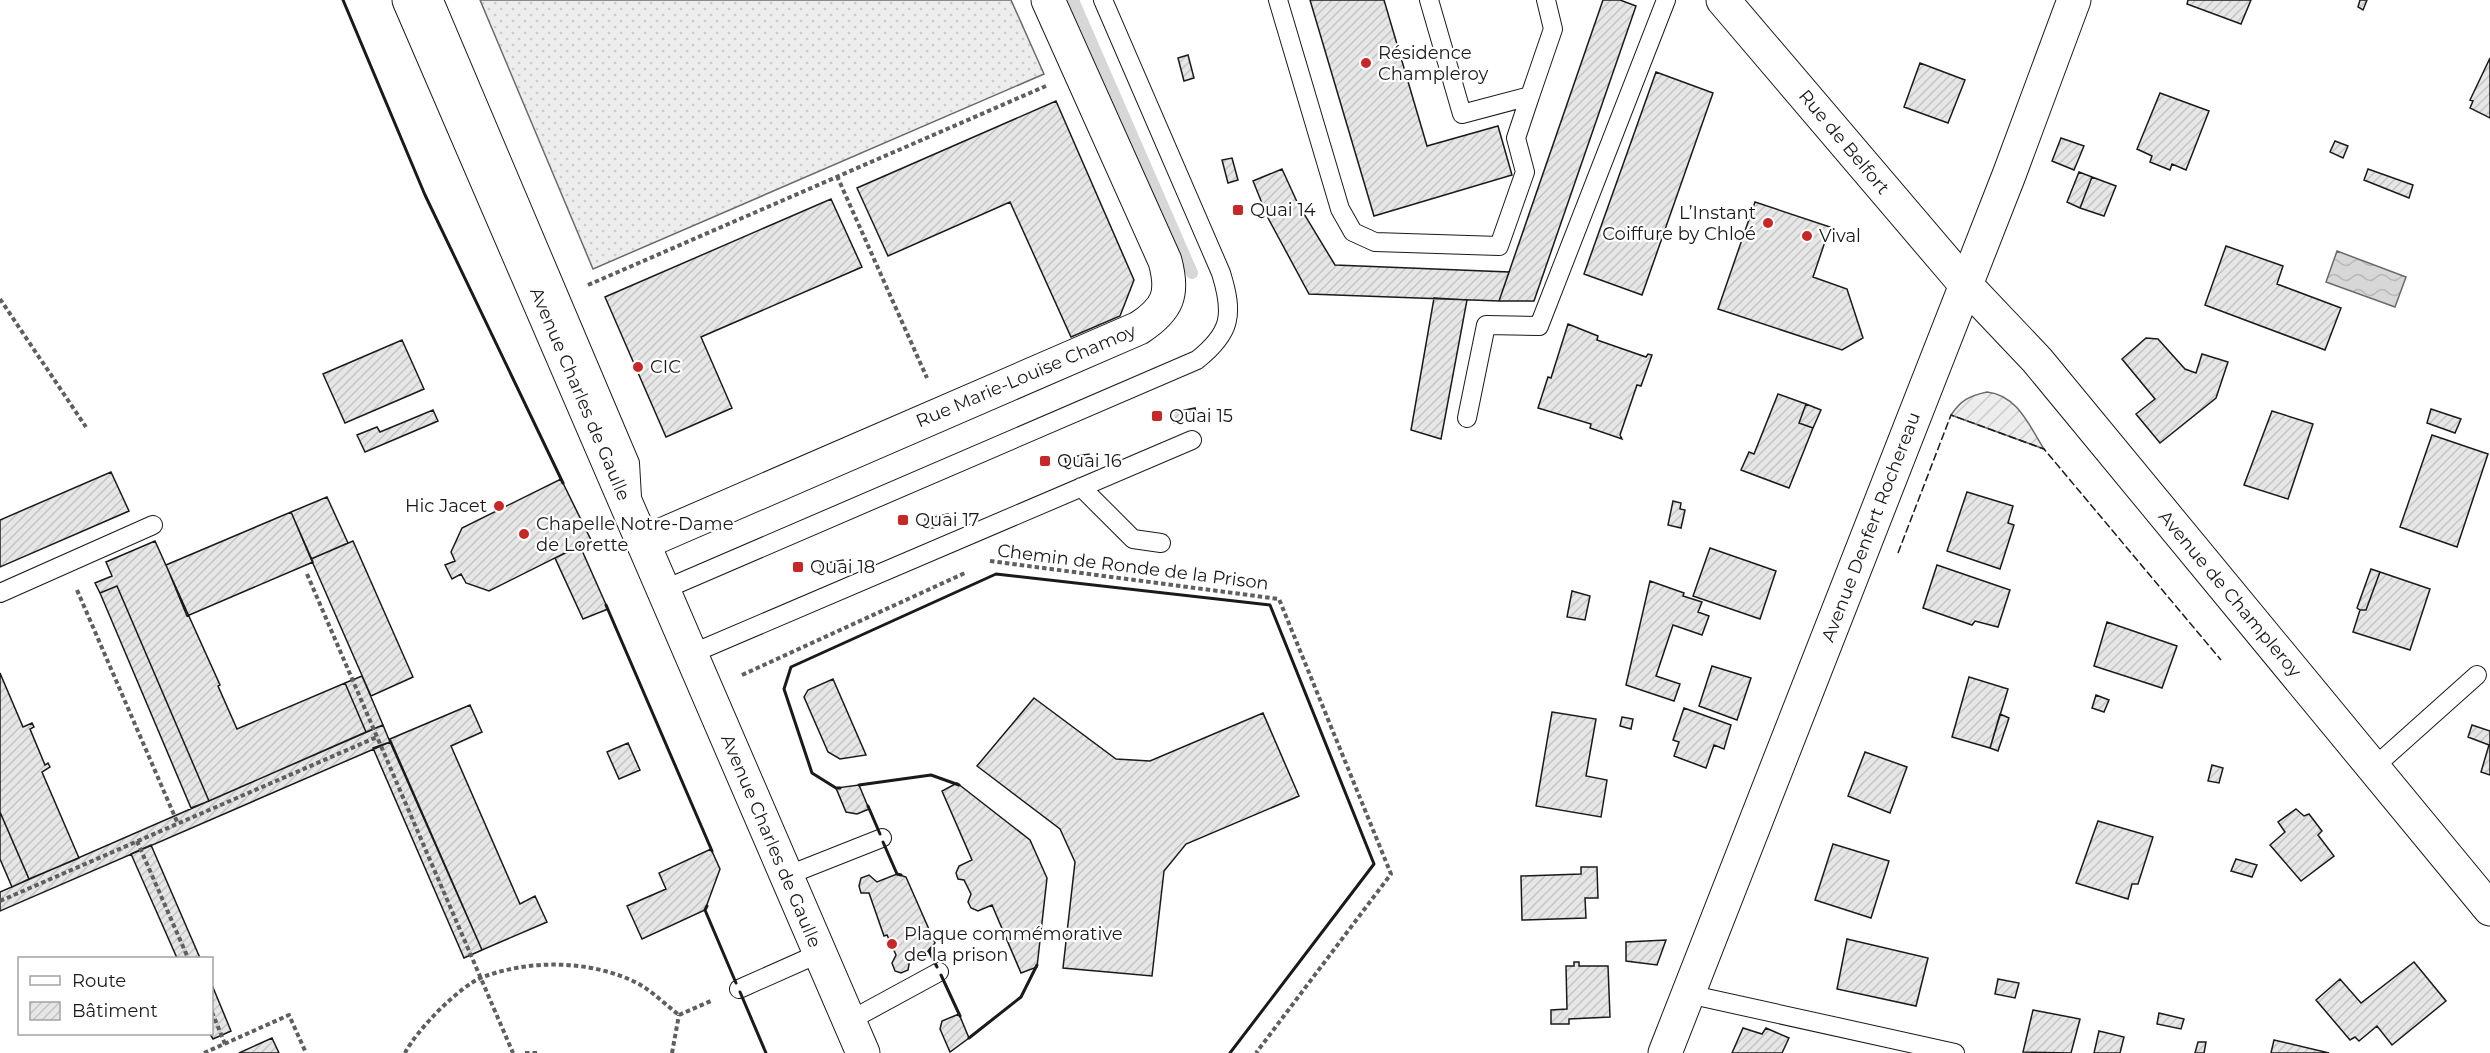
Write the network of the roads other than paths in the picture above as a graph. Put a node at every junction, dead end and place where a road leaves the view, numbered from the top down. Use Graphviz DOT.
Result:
graph roads {
  1 [pos="409,0"];
  2 [pos="434,0"];
  3 [pos="1048,0"];
  4 [pos="1103,0"];
  5 [pos="1278,0"];
  6 [pos="1429,0"];
  7 [pos="1546,0"];
  8 [pos="1666,0"];
  9 [pos="1723,0"];
  10 [pos="2074,0"];
  11 [pos="1530,96"];
  12 [pos="1965,284"];
  13 [pos="1467,418"];
  14 [pos="1192,440"];
  15 [pos="1081,487"];
  16 [pos="153,525"];
  17 [pos="638,531"];
  18 [pos="1161,543"];
  19 [pos="663,590"];
  20 [pos="0,593"];
  21 [pos="691,654"];
  22 [pos="2477,675"];
  23 [pos="2373,768"];
  24 [pos="882,838"];
  25 [pos="786,876"];
  26 [pos="2490,909"];
  27 [pos="820,953"];
  28 [pos="939,972"];
  29 [pos="739,989"];
  30 [pos="1688,994"];
  31 [pos="849,1021"];
  32 [pos="863,1053"];
  33 [pos="1665,1053"];
  34 [pos="1955,1053"];
  1 -- 17 [label="street, Avenue Charles de Gaulle"];
  2 -- 17 [label="lane"];
  3 -- 17 [label="street, Rue Marie-Louise Chamoy"];
  4 -- 19 [label="lane"];
  5 -- 11 [label="lane"];
  6 -- 11 [label="lane"];
  7 -- 11 [label="lane"];
  8 -- 13 [label="lane"];
  9 -- 12 [label="street, Rue de Belfort"];
  10 -- 12 [label="street, Avenue Denfert Rochereau"];
  12 -- 23 [label="street, Avenue de Champleroy"];
  12 -- 30 [label="street, Avenue Denfert Rochereau"];
  14 -- 15 [label="lane"];
  15 -- 18 [label="lane"];
  15 -- 21 [label="lane"];
  16 -- 20 [label="lane"];
  17 -- 19 [label="street, Avenue Charles de Gaulle"];
  19 -- 21 [label="street, Avenue Charles de Gaulle"];
  21 -- 25 [label="street, Avenue Charles de Gaulle"];
  22 -- 23 [label="lane"];
  23 -- 26 [label="street, Avenue de Champleroy"];
  24 -- 25 [label="lane"];
  25 -- 27 [label="street, Avenue Charles de Gaulle"];
  27 -- 29 [label="lane"];
  27 -- 31 [label="street, Avenue Charles de Gaulle"];
  28 -- 31 [label="lane"];
  30 -- 33 [label="street, Avenue Denfert Rochereau"];
  30 -- 34 [label="lane"];
  31 -- 32 [label="street, Avenue Charles de Gaulle"];
}
